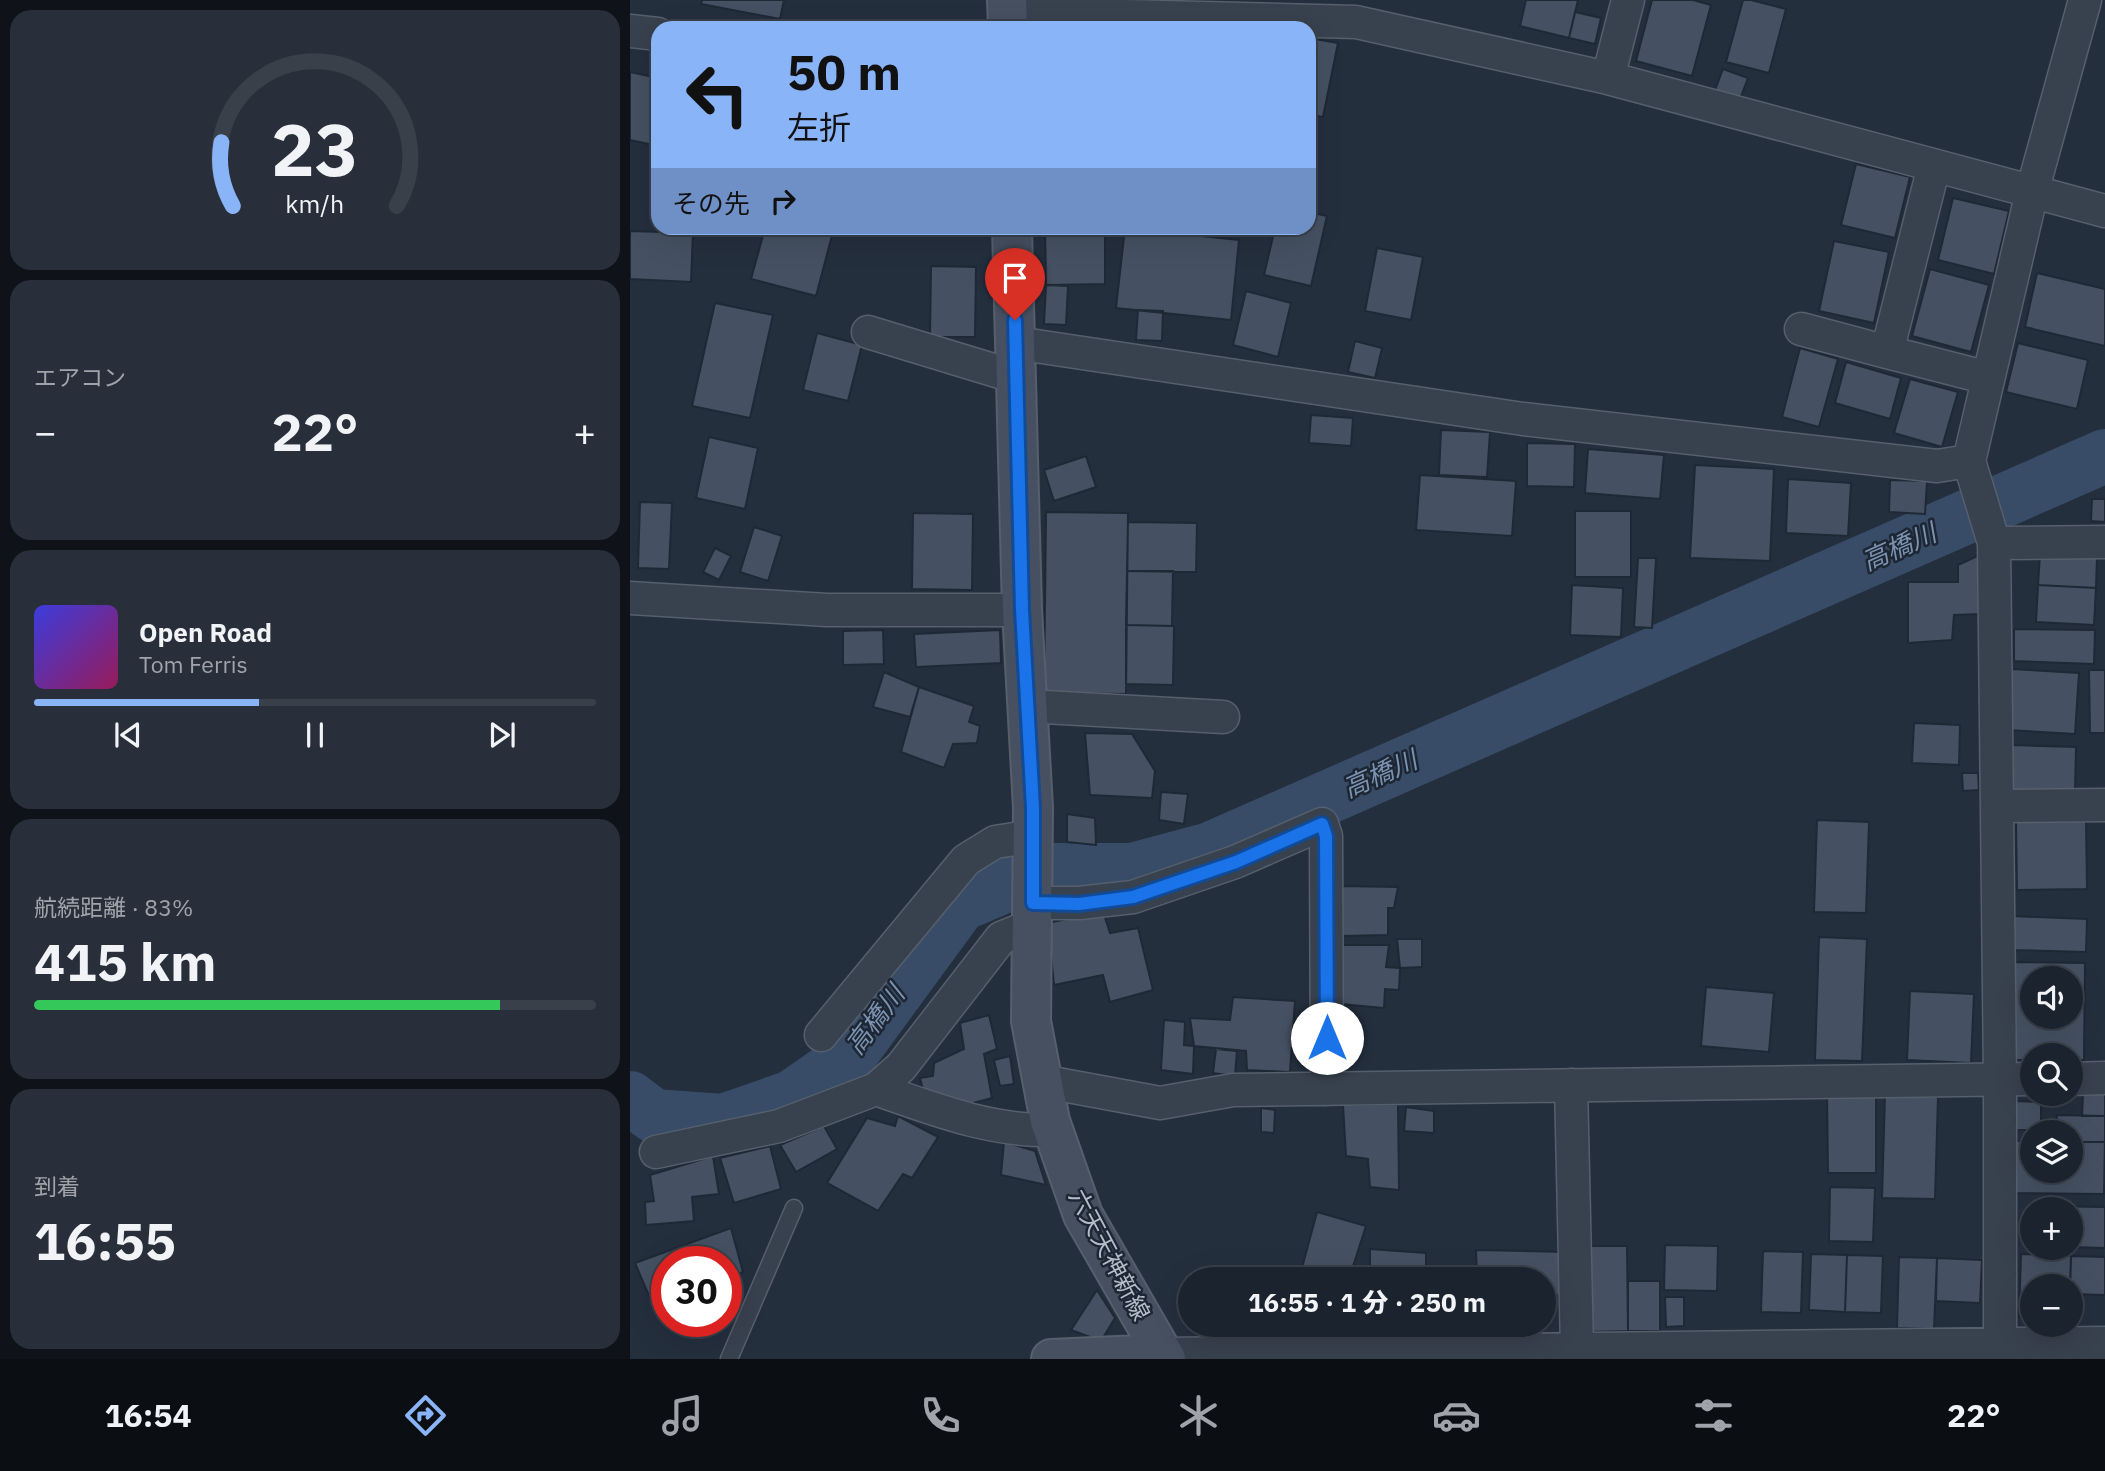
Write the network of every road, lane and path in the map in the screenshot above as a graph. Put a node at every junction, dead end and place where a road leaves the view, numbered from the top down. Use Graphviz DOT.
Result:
graph roads {
  1 [pos="1628,0"];
  2 [pos="2085,0"];
  3 [pos="1173,9"];
  4 [pos="1359,11"];
  5 [pos="1008,14"];
  6 [pos="630,31"];
  7 [pos="651,33"];
  8 [pos="1608,78"];
  9 [pos="1934,166"];
  10 [pos="2032,192"];
  11 [pos="2105,211"];
  12 [pos="1012,235"];
  13 [pos="1801,329"];
  14 [pos="868,332"];
  15 [pos="1886,352"];
  16 [pos="1016,360"];
  17 [pos="1988,378"];
  18 [pos="1969,461"];
  19 [pos="2105,542"];
  20 [pos="1994,543"];
  21 [pos="630,598"];
  22 [pos="1022,610"];
  23 [pos="1027,706"];
  24 [pos="1223,717"];
  25 [pos="2105,805"];
  26 [pos="1998,806"];
  27 [pos="1034,843"];
  28 [pos="1033,914"];
  29 [pos="821,1035"];
  30 [pos="2105,1078"];
  31 [pos="2000,1079"];
  32 [pos="2020,1079"];
  33 [pos="2083,1079"];
  34 [pos="1041,1081"];
  35 [pos="1570,1085"];
  36 [pos="876,1089"];
  37 [pos="1327,1089"];
  38 [pos="1053,1130"];
  39 [pos="656,1152"];
  40 [pos="794,1208"];
  41 [pos="2105,1343"];
  42 [pos="1577,1349"];
  43 [pos="2000,1352"];
  44 [pos="1164,1356"];
  45 [pos="729,1359"];
  46 [pos="1051,1359"];
  1 -- 8 [label="street"];
  2 -- 10 [label="street"];
  3 -- 4 [label="street"];
  3 -- 5 [label="street"];
  4 -- 8 [label="street"];
  6 -- 7 [label="street"];
  8 -- 9 [label="street"];
  9 -- 10 [label="street"];
  9 -- 15 [label="street"];
  10 -- 11 [label="street"];
  10 -- 17 [label="street"];
  12 -- 16 [label="main road, 六天天神新線"];
  13 -- 15 [label="street"];
  14 -- 16 [label="street"];
  15 -- 17 [label="street"];
  16 -- 18 [label="street"];
  16 -- 22 [label="main road, 六天天神新線"];
  17 -- 18 [label="street"];
  18 -- 20 [label="street"];
  19 -- 20 [label="street"];
  20 -- 26 [label="street"];
  21 -- 22 [label="street"];
  22 -- 23 [label="main road, 六天天神新線"];
  23 -- 24 [label="street"];
  23 -- 27 [label="main road, 六天天神新線"];
  25 -- 26 [label="street"];
  26 -- 31 [label="street"];
  27 -- 28 [label="main road, 六天天神新線"];
  27 -- 29 [label="street"];
  28 -- 34 [label="main road, 六天天神新線"];
  28 -- 36 [label="street"];
  28 -- 37 [label="street"];
  30 -- 33 [label="street"];
  31 -- 32 [label="street"];
  31 -- 35 [label="street"];
  31 -- 43 [label="street"];
  34 -- 37 [label="street"];
  34 -- 38 [label="main road, 六天天神新線"];
  35 -- 37 [label="street"];
  35 -- 42 [label="street"];
  36 -- 38 [label="street"];
  36 -- 39 [label="street"];
  38 -- 44 [label="main road, 六天天神新線"];
  40 -- 45 [label="lane"];
  41 -- 43 [label="street"];
  42 -- 43 [label="street"];
  42 -- 44 [label="street"];
  44 -- 46 [label="main road"];
}
